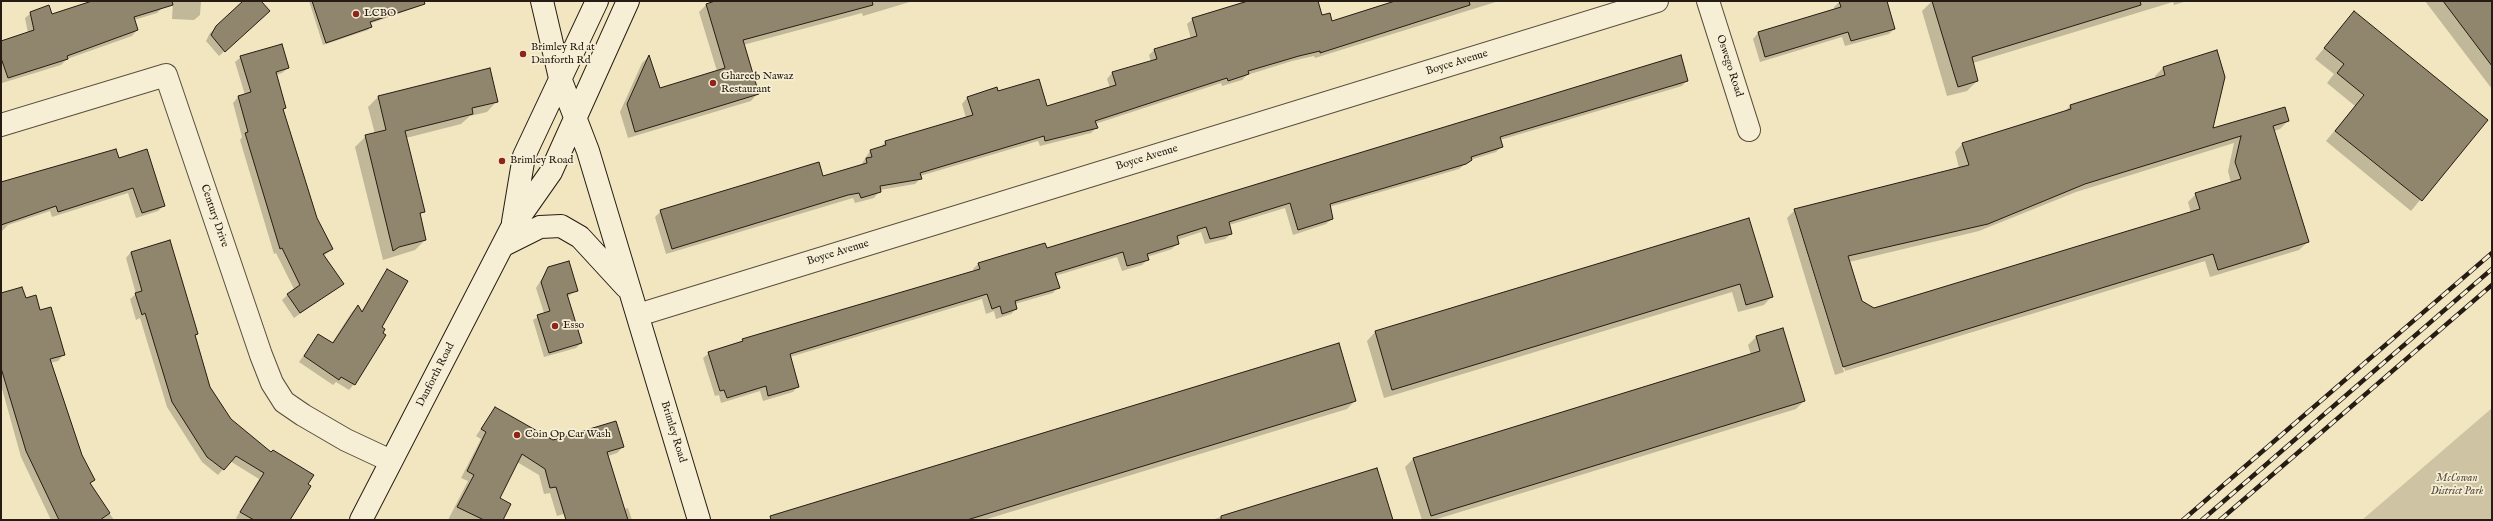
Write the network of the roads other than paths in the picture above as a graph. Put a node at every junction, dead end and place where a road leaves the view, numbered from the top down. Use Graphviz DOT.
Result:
graph roads {
  1 [pos="542,1"];
  2 [pos="597,1"];
  3 [pos="628,1"];
  4 [pos="1657,1"];
  5 [pos="1708,1"];
  6 [pos="560,78"];
  7 [pos="575,117"];
  8 [pos="1,125"];
  9 [pos="1749,130"];
  10 [pos="508,237"];
  11 [pos="630,292"];
  12 [pos="638,315"];
  13 [pos="391,461"];
  14 [pos="361,520"];
  15 [pos="699,520"];
  1 -- 6 [label="street, Brimley Road"];
  2 -- 6 [label="street, Danforth Road"];
  3 -- 7 [label="street, Danforth Road"];
  4 -- 12 [label="street, Boyce Avenue"];
  5 -- 9 [label="street, Oswego Road"];
  6 -- 7 [label="street, Brimley Road"];
  6 -- 10 [label="street, Danforth Road"];
  7 -- 10 [label="street, Danforth Road"];
  7 -- 11 [label="street, Brimley Road"];
  8 -- 13 [label="street, Century Drive"];
  10 -- 11 [label="street"];
  10 -- 13 [label="street, Danforth Road"];
  11 -- 12 [label="street, Brimley Road"];
  12 -- 15 [label="street, Brimley Road"];
  13 -- 14 [label="street, Danforth Road"];
}
